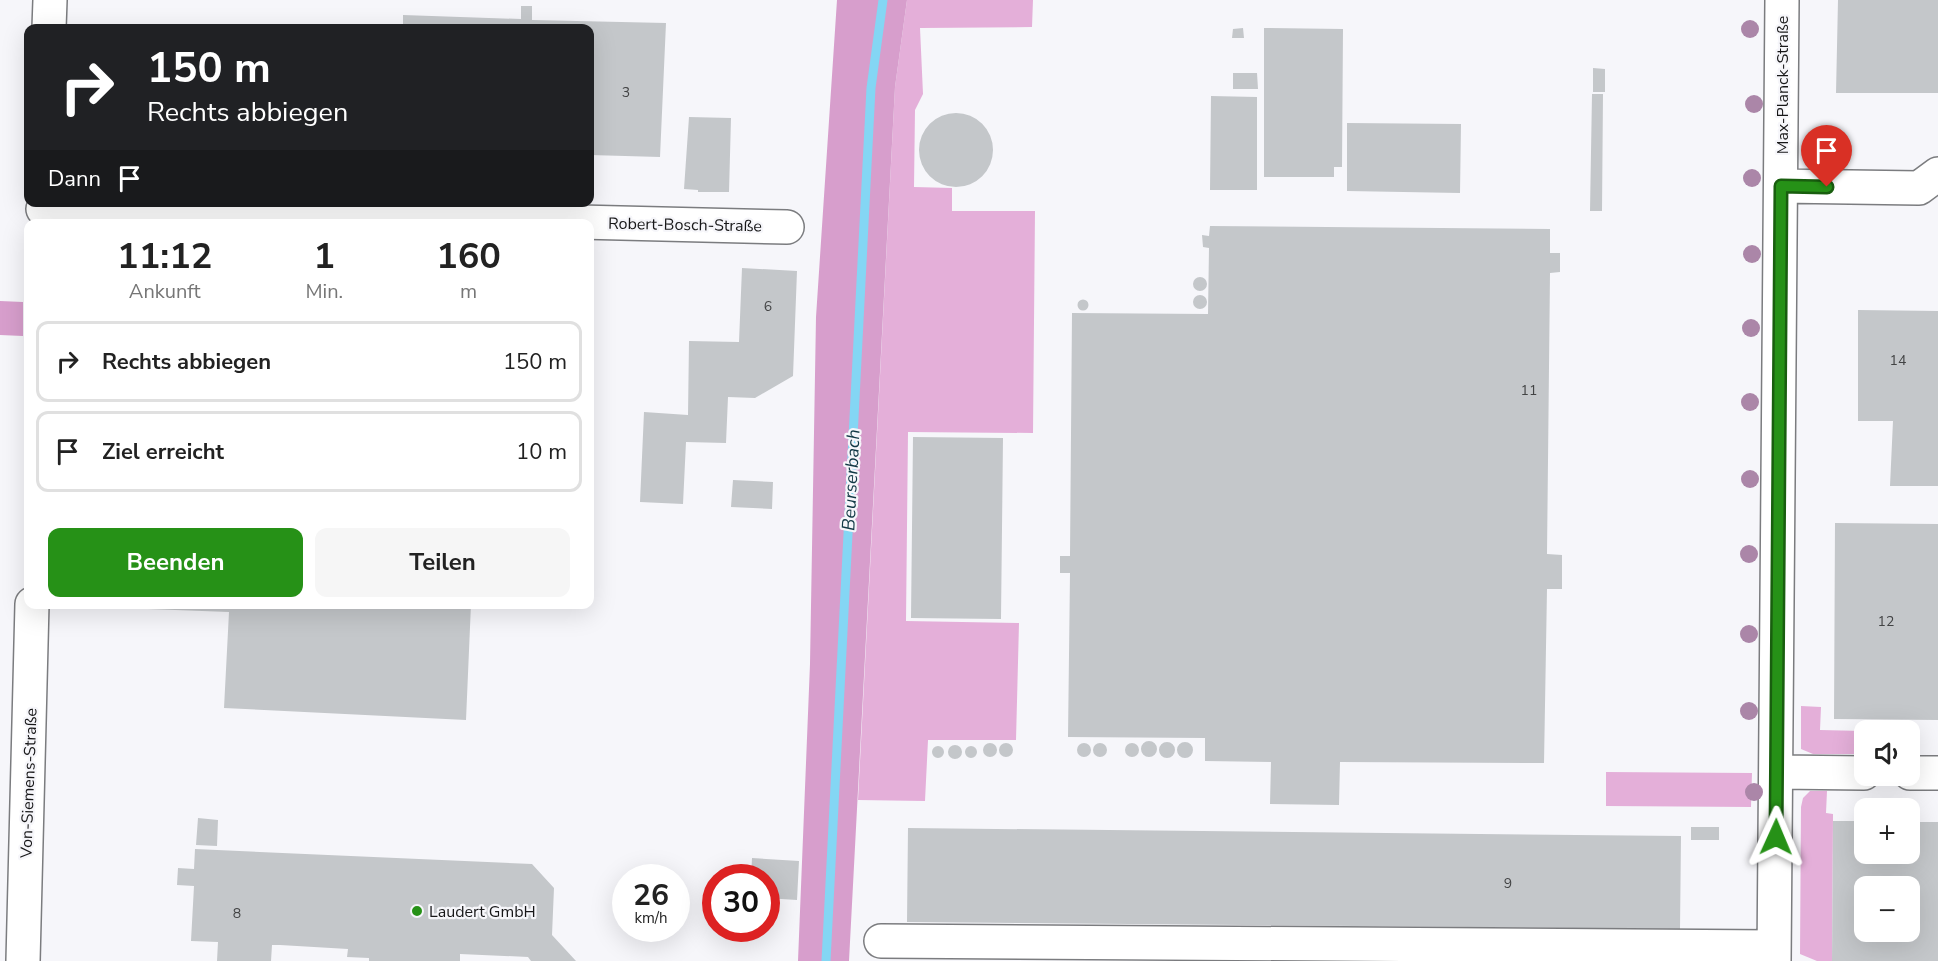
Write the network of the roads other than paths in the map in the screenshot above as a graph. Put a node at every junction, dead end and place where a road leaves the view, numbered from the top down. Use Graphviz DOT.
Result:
graph roads {
  1 [pos="50,0"];
  2 [pos="1782,0"];
  3 [pos="49,24"];
  4 [pos="1938,174"];
  5 [pos="1781,186"];
  6 [pos="42,212"];
  7 [pos="390,219"];
  8 [pos="594,223"];
  9 [pos="787,227"];
  10 [pos="32,609"];
  11 [pos="1777,772"];
  12 [pos="1854,772"];
  13 [pos="1920,773"];
  14 [pos="1938,773"];
  15 [pos="881,941"];
  16 [pos="1774,954"];
  17 [pos="23,961"];
  1 -- 3 [label="street"];
  2 -- 5 [label="street, Max-Planck-Straße"];
  4 -- 5 [label="street"];
  5 -- 11 [label="street, Max-Planck-Straße"];
  6 -- 7 [label="street, Robert-Bosch-Straße"];
  8 -- 9 [label="street, Robert-Bosch-Straße"];
  10 -- 17 [label="street, Von-Siemens-Straße"];
  11 -- 12 [label="street"];
  11 -- 16 [label="street, Max-Planck-Straße"];
  13 -- 14 [label="street"];
  15 -- 16 [label="street"];
}
